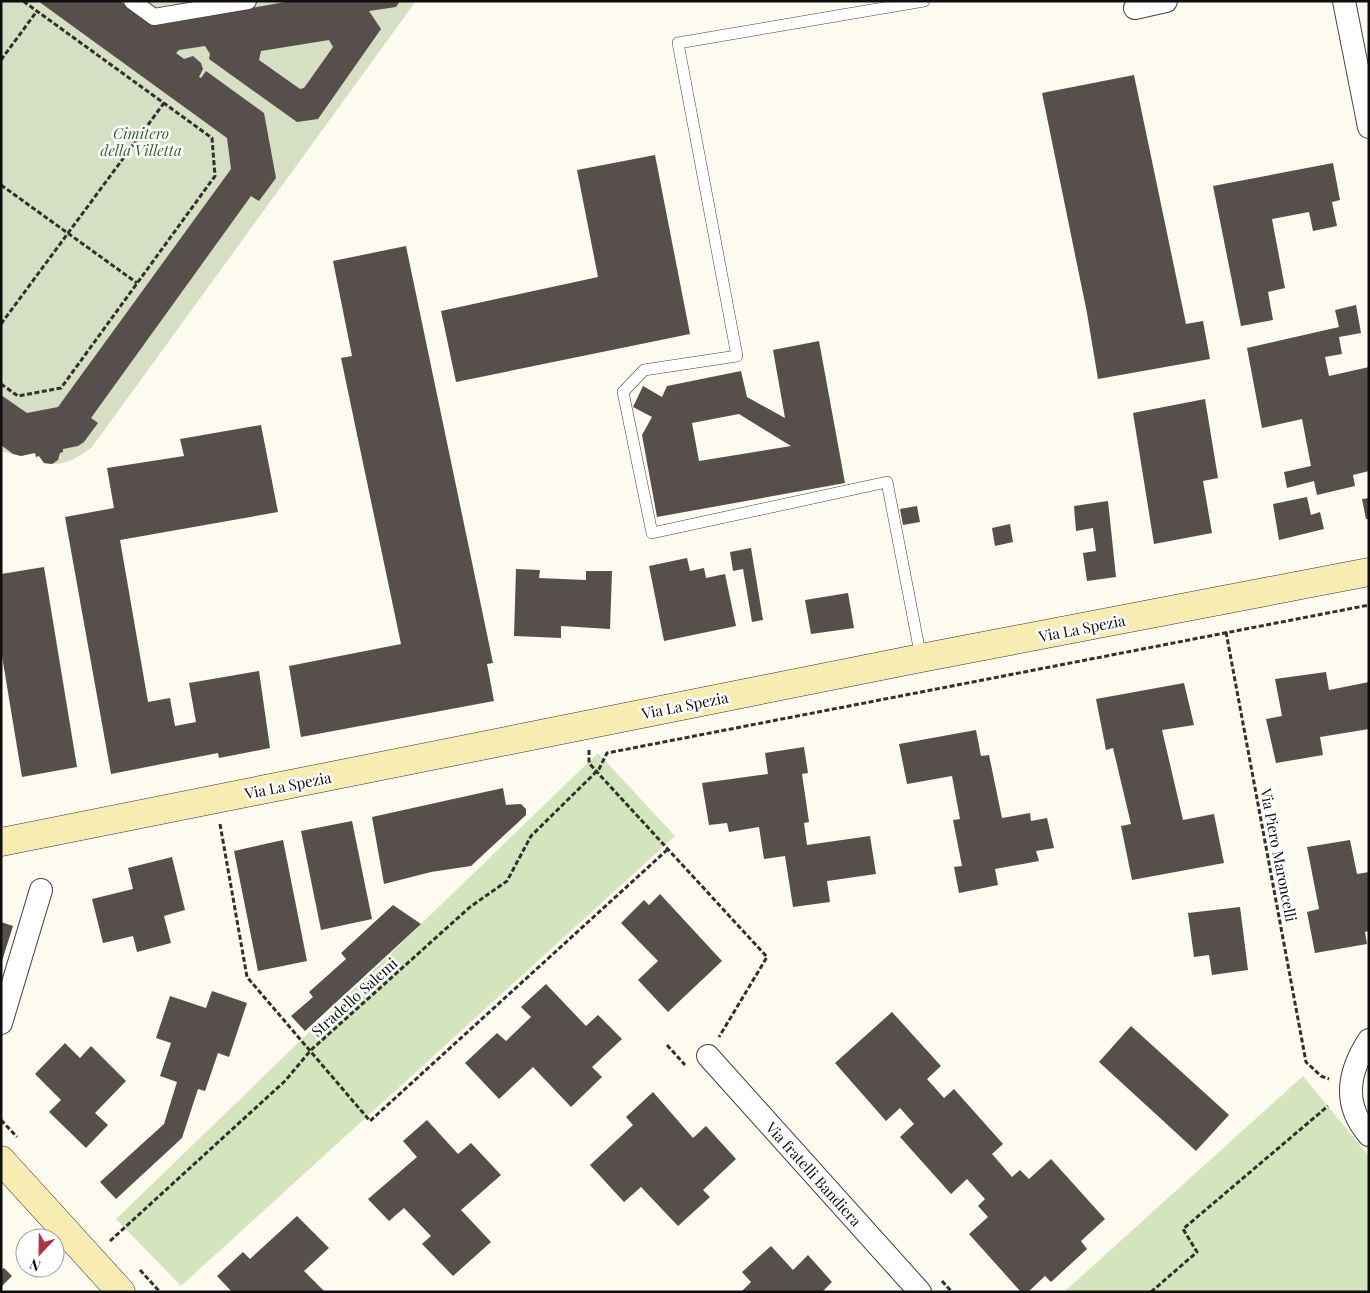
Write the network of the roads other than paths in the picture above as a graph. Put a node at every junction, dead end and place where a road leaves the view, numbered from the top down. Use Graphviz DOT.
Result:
graph roads {
  1 [pos="132,1"];
  2 [pos="248,1"];
  3 [pos="924,1"];
  4 [pos="1166,1"];
  5 [pos="1344,1"];
  6 [pos="1131,5"];
  7 [pos="1369,126"];
  8 [pos="1369,572"];
  9 [pos="921,658"];
  10 [pos="1,842"];
  11 [pos="41,890"];
  12 [pos="1,1024"];
  13 [pos="1369,1040"];
  14 [pos="708,1056"];
  15 [pos="1369,1135"];
  16 [pos="1,1160"];
  17 [pos="121,1292"];
  18 [pos="920,1292"];
  1 -- 2 [label="street"];
  3 -- 9 [label="lane"];
  4 -- 6 [label="street"];
  5 -- 7 [label="street"];
  8 -- 9 [label="main road, Via La Spezia"];
  9 -- 10 [label="main road, Via La Spezia"];
  11 -- 12 [label="street"];
  13 -- 15 [label="street"];
  14 -- 18 [label="street, Via fratelli Bandiera"];
  16 -- 17 [label="main road"];
}
